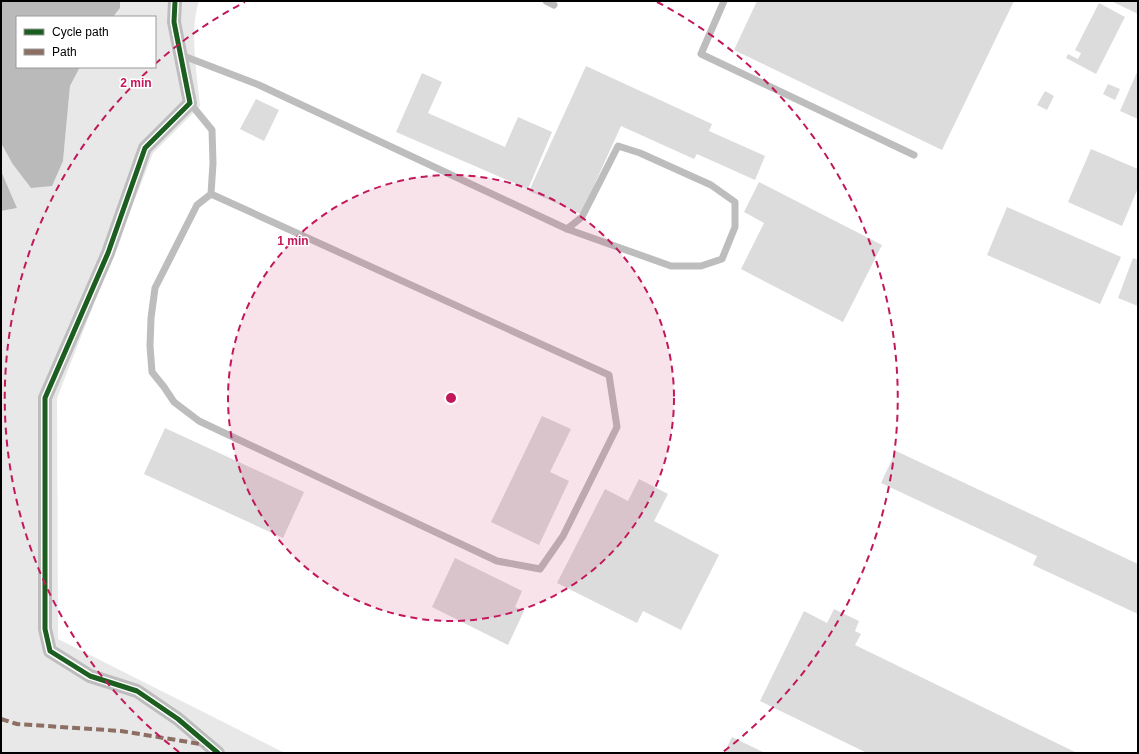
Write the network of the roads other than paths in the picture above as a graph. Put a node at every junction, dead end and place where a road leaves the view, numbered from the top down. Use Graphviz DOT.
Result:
graph roads {
  1 [pos="175,1"];
  2 [pos="546,1"];
  3 [pos="724,1"];
  4 [pos="554,5"];
  5 [pos="181,55"];
  6 [pos="190,103"];
  7 [pos="914,155"];
  8 [pos="211,194"];
  9 [pos="567,229"];
  10 [pos="218,753"];
  1 -- 5 [label="street"];
  2 -- 4 [label="lane"];
  3 -- 7 [label="lane"];
  5 -- 6 [label="street"];
  5 -- 9 [label="lane"];
  6 -- 8 [label="lane"];
  6 -- 10 [label="street"];
  8 -- 8 [label="lane"];
  9 -- 9 [label="lane"];
}
